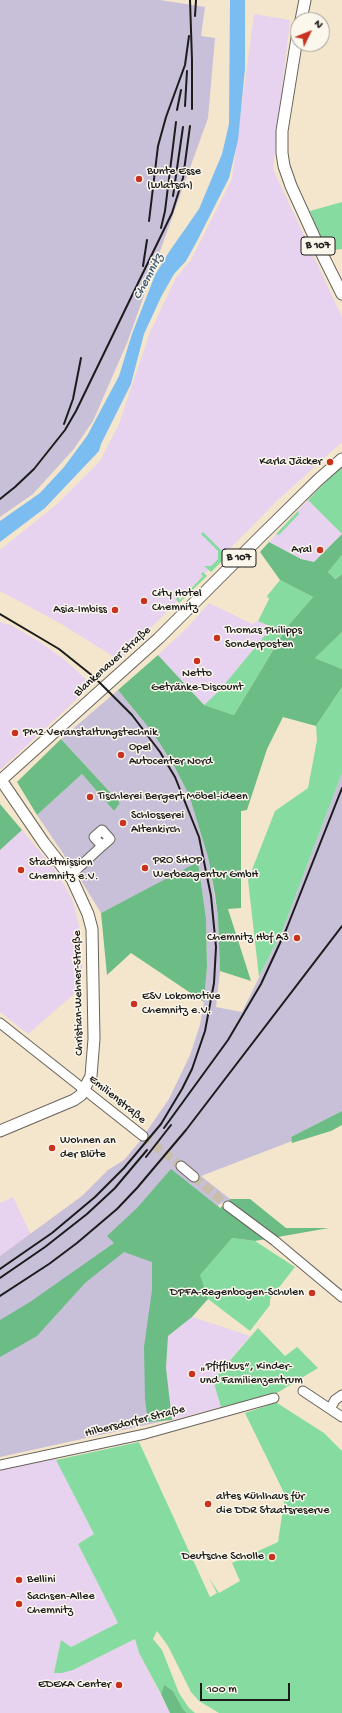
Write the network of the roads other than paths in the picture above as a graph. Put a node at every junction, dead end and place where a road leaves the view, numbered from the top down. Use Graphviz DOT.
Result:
graph roads {
  1 [pos="305,0"];
  2 [pos="302,12"];
  3 [pos="295,52"];
  4 [pos="341,288"];
  5 [pos="342,459"];
  6 [pos="0,780"];
  7 [pos="102,846"];
  8 [pos="69,876"];
  9 [pos="0,1023"];
  10 [pos="85,1090"];
  11 [pos="0,1131"];
  12 [pos="143,1136"];
  13 [pos="181,1166"];
  14 [pos="194,1177"];
  15 [pos="228,1206"];
  16 [pos="342,1297"];
  17 [pos="303,1392"];
  18 [pos="342,1394"];
  19 [pos="274,1398"];
  20 [pos="330,1409"];
  21 [pos="342,1417"];
  22 [pos="0,1465"];
  1 -- 2 [label="main road"];
  3 -- 4 [label="main road, B 107"];
  5 -- 6 [label="main road, Blankenauer Straße / B 107"];
  6 -- 8 [label="main road, Christian-Wehner-Straße"];
  7 -- 8 [label="street"];
  8 -- 10 [label="main road, Christian-Wehner-Straße"];
  9 -- 10 [label="street, Emilienstraße"];
  10 -- 11 [label="main road"];
  10 -- 12 [label="street, Emilienstraße"];
  13 -- 14 [label="street"];
  15 -- 16 [label="street"];
  17 -- 20 [label="street"];
  18 -- 20 [label="street"];
  19 -- 22 [label="street, Hilbersdorfer Straße"];
  20 -- 21 [label="street"];
}
